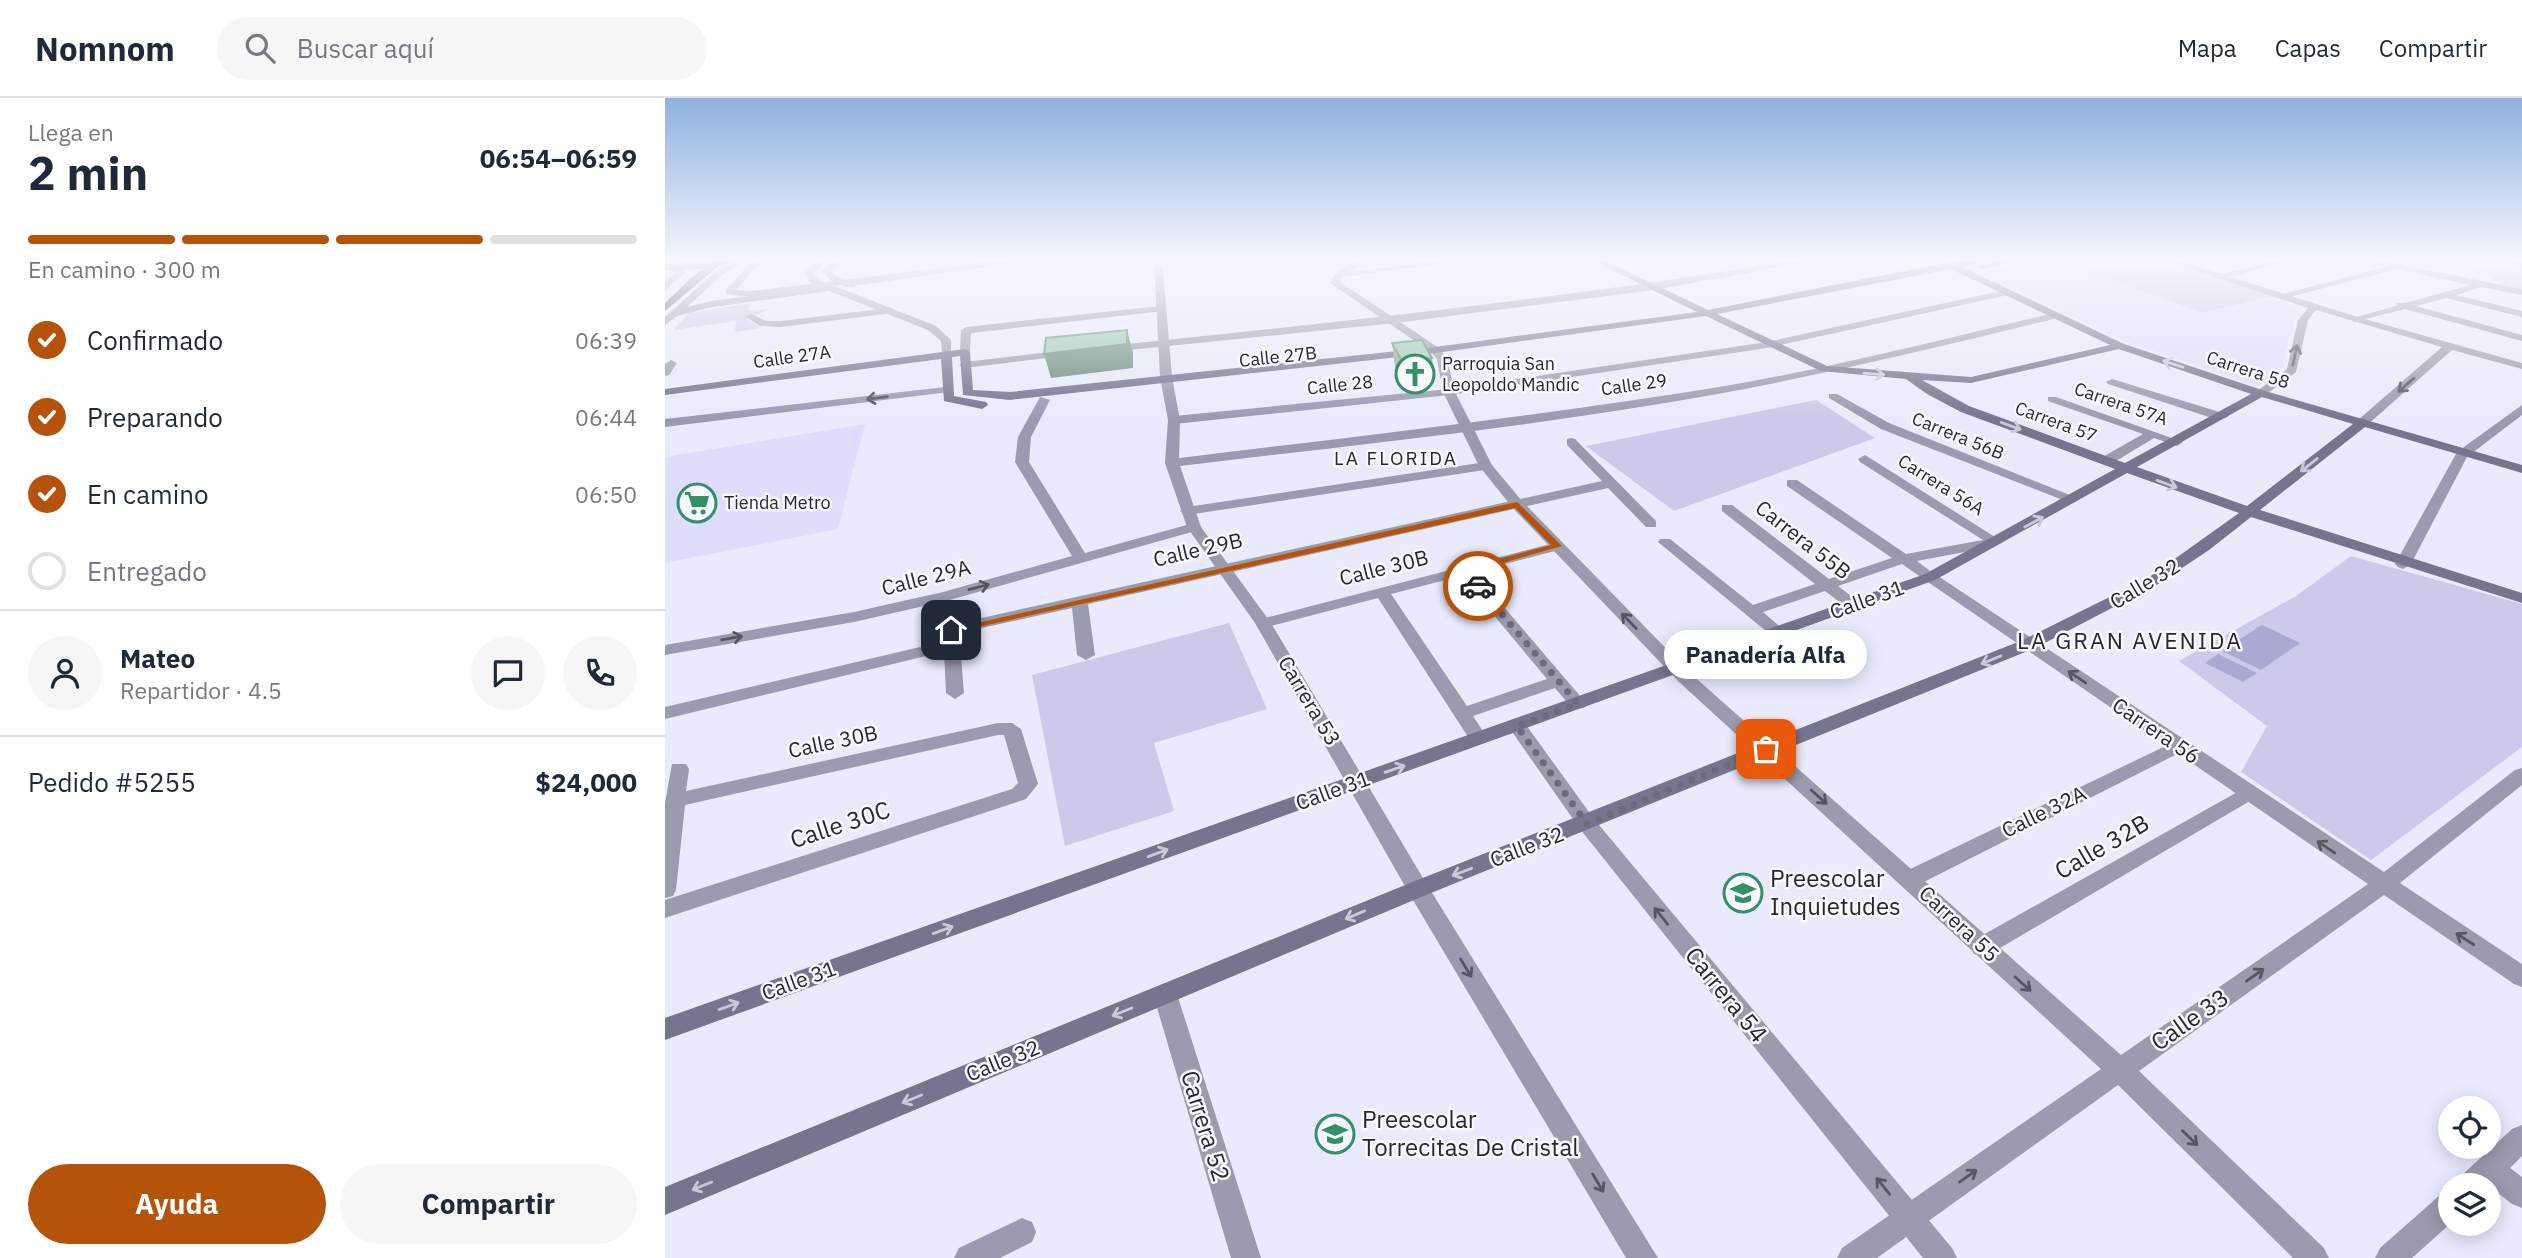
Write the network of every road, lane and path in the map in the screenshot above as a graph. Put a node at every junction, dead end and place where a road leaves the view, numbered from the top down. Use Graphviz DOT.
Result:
graph roads {
  1 [pos="880,312"];
  2 [pos="892,312"];
  3 [pos="920,312"];
  4 [pos="1131,312"];
  5 [pos="1160,312"];
  6 [pos="1380,312"];
  7 [pos="1457,312"];
  8 [pos="1709,312"];
  9 [pos="1730,312"];
  10 [pos="1918,312"];
  11 [pos="2046,312"];
  12 [pos="2309,312"];
  13 [pos="2333,312"];
  14 [pos="2380,312"];
  15 [pos="2426,312"];
  16 [pos="1715,315"];
  17 [pos="2054,316"];
  18 [pos="751,317"];
  19 [pos="1395,320"];
  20 [pos="2357,320"];
  21 [pos="932,328"];
  22 [pos="2522,338"];
  23 [pos="1163,342"];
  24 [pos="1773,344"];
  25 [pos="2120,346"];
  26 [pos="2449,347"];
  27 [pos="1097,350"];
  28 [pos="1084,351"];
  29 [pos="1438,353"];
  30 [pos="946,358"];
  31 [pos="965,358"];
  32 [pos="2522,366"];
  33 [pos="1825,369"];
  34 [pos="1911,377"];
  35 [pos="2112,382"];
  36 [pos="1167,383"];
  37 [pos="945,390"];
  38 [pos="665,392"];
  39 [pos="1449,392"];
  40 [pos="2261,393"];
  41 [pos="1833,396"];
  42 [pos="665,399"];
  43 [pos="2052,399"];
  44 [pos="1044,400"];
  45 [pos="2522,409"];
  46 [pos="2222,417"];
  47 [pos="1174,420"];
  48 [pos="665,423"];
  49 [pos="2363,423"];
  50 [pos="1465,427"];
  51 [pos="2153,434"];
  52 [pos="1571,442"];
  53 [pos="2177,442"];
  54 [pos="2465,453"];
  55 [pos="1865,460"];
  56 [pos="2106,461"];
  57 [pos="1172,463"];
  58 [pos="1486,466"];
  59 [pos="2128,469"];
  60 [pos="2522,469"];
  61 [pos="1611,483"];
  62 [pos="1792,483"];
  63 [pos="2073,499"];
  64 [pos="1517,504"];
  65 [pos="1727,508"];
  66 [pos="1187,511"];
  67 [pos="2248,513"];
  68 [pos="1651,524"];
  69 [pos="1193,527"];
  70 [pos="1665,542"];
  71 [pos="1996,542"];
  72 [pos="1558,546"];
  73 [pos="1081,558"];
  74 [pos="1903,559"];
  75 [pos="2403,564"];
  76 [pos="1226,567"];
  77 [pos="1465,571"];
  78 [pos="1930,577"];
  79 [pos="1826,584"];
  80 [pos="1382,592"];
  81 [pos="2522,598"];
  82 [pos="1079,600"];
  83 [pos="1853,605"];
  84 [pos="1753,610"];
  85 [pos="1263,623"];
  86 [pos="1778,632"];
  87 [pos="2029,644"];
  88 [pos="665,650"];
  89 [pos="920,652"];
  90 [pos="1086,655"];
  91 [pos="1677,670"];
  92 [pos="1558,681"];
  93 [pos="955,693"];
  94 [pos="1578,704"];
  95 [pos="665,713"];
  96 [pos="1462,714"];
  97 [pos="1517,726"];
  98 [pos="998,729"];
  99 [pos="1479,739"];
  100 [pos="2178,746"];
  101 [pos="1766,749"];
  102 [pos="679,769"];
  103 [pos="2522,775"];
  104 [pos="1357,782"];
  105 [pos="2248,793"];
  106 [pos="677,800"];
  107 [pos="1587,824"];
  108 [pos="1910,879"];
  109 [pos="2383,885"];
  110 [pos="1418,889"];
  111 [pos="665,890"];
  112 [pos="665,909"];
  113 [pos="1982,947"];
  114 [pos="2522,977"];
  115 [pos="1165,994"];
  116 [pos="665,1029"];
  117 [pos="2120,1070"];
  118 [pos="2522,1138"];
  119 [pos="2485,1173"];
  120 [pos="2501,1185"];
  121 [pos="2522,1194"];
  122 [pos="665,1201"];
  123 [pos="2438,1216"];
  124 [pos="1909,1219"];
  125 [pos="1022,1232"];
  126 [pos="969,1258"];
  127 [pos="1246,1258"];
  128 [pos="1643,1258"];
  129 [pos="1853,1258"];
  130 [pos="1942,1258"];
  131 [pos="2314,1258"];
  132 [pos="2390,1258"];
  1 -- 18 [label="street"];
  2 -- 21 [label="street"];
  3 -- 21 [label="street"];
  4 -- 31 [label="street"];
  5 -- 23 [label="street, Carrera 53"];
  6 -- 19 [label="street"];
  7 -- 19 [label="street"];
  8 -- 16 [label="main road, Carrera 57"];
  9 -- 16 [label="main road, Calle 27B"];
  10 -- 24 [label="street, Calle 28"];
  11 -- 17 [label="main road, Carrera 58"];
  40 -- 12 [label="street, Calle 31, one-way"];
  13 -- 20 [label="street"];
  14 -- 20 [label="street"];
  15 -- 22 [label="street"];
  16 -- 24 [label="main road, Carrera 57"];
  16 -- 29 [label="main road, Calle 27B"];
  17 -- 25 [label="main road, Carrera 58"];
  17 -- 33 [label="street, Calle 29"];
  19 -- 23 [label="street"];
  19 -- 29 [label="street"];
  20 -- 26 [label="street"];
  21 -- 30 [label="street"];
  23 -- 27 [label="street"];
  23 -- 36 [label="street, Carrera 53"];
  24 -- 33 [label="main road, Carrera 57"];
  24 -- 39 [label="street, Calle 28"];
  25 -- 34 [label="main road"];
  40 -- 25 [label="main road, Carrera 58, one-way"];
  26 -- 32 [label="street"];
  26 -- 49 [label="street, Calle 32, one-way"];
  28 -- 31 [label="street, Calle 27A"];
  29 -- 36 [label="main road, Calle 27B"];
  29 -- 39 [label="street, Carrera 55"];
  30 -- 31 [label="main road, Calle 27A"];
  30 -- 37 [label="main road"];
  30 -- 38 [label="main road, Calle 27A"];
  30 -- 42 [label="main road, Calle 27A"];
  31 -- 36 [label="main road, Calle 27B"];
  33 -- 34 [label="main road, Carrera 57, one-way"];
  33 -- 50 [label="street, Calle 29"];
  34 -- 56 [label="main road, Carrera 57, one-way"];
  35 -- 46 [label="street"];
  36 -- 44 [label="main road, Calle 27B"];
  36 -- 47 [label="street, Carrera 53"];
  37 -- 44 [label="main road, Calle 27B"];
  37 -- 48 [label="street, one-way"];
  39 -- 47 [label="street, Calle 28"];
  39 -- 50 [label="street, Carrera 55"];
  40 -- 46 [label="main road, Calle 31"];
  40 -- 49 [label="main road, Carrera 58"];
  41 -- 63 [label="street, Carrera 56B"];
  43 -- 51 [label="street, Carrera 57A"];
  44 -- 73 [label="street"];
  45 -- 54 [label="street"];
  46 -- 53 [label="main road, Calle 31"];
  47 -- 57 [label="street, Carrera 53"];
  49 -- 54 [label="main road, Carrera 58"];
  49 -- 67 [label="main road, Calle 32, one-way"];
  50 -- 57 [label="street, Calle 29"];
  50 -- 58 [label="street, Carrera 55"];
  51 -- 53 [label="street, Carrera 57A"];
  51 -- 56 [label="street"];
  52 -- 61 [label="street"];
  53 -- 59 [label="main road, Calle 31"];
  54 -- 60 [label="main road, Carrera 58"];
  54 -- 75 [label="street"];
  55 -- 71 [label="street, Carrera 56A"];
  56 -- 59 [label="main road, Carrera 57"];
  57 -- 66 [label="street, Carrera 53"];
  58 -- 64 [label="street, Carrera 55"];
  58 -- 66 [label="street"];
  59 -- 63 [label="main road, Calle 31"];
  59 -- 67 [label="main road, Carrera 57, one-way"];
  61 -- 64 [label="street, Calle 29B"];
  61 -- 68 [label="street"];
  62 -- 74 [label="street, Carrera 56"];
  71 -- 63 [label="main road, Calle 31, one-way"];
  64 -- 72 [label="street, Carrera 55"];
  64 -- 76 [label="street, Calle 29B"];
  65 -- 79 [label="street, Carrera 55B"];
  66 -- 69 [label="street, Carrera 53"];
  67 -- 75 [label="main road, Carrera 57"];
  67 -- 87 [label="main road, Calle 32"];
  69 -- 73 [label="street, Calle 29A"];
  69 -- 76 [label="street, Carrera 53"];
  70 -- 84 [label="street"];
  71 -- 74 [label="street, Calle 31"];
  71 -- 78 [label="main road, Calle 31"];
  72 -- 77 [label="street, Calle 30B"];
  91 -- 72 [label="street, Carrera 55, one-way"];
  88 -- 73 [label="street, Calle 29A, one-way"];
  74 -- 78 [label="street, Carrera 56"];
  74 -- 79 [label="street, Calle 31"];
  75 -- 81 [label="main road, Carrera 57"];
  76 -- 82 [label="street, Calle 29B"];
  76 -- 85 [label="street, Carrera 53"];
  77 -- 80 [label="street, Calle 30B"];
  77 -- 92 [label="street"];
  78 -- 83 [label="main road, Calle 31"];
  78 -- 87 [label="street, Carrera 56"];
  79 -- 83 [label="street, Carrera 55B"];
  79 -- 84 [label="street, Calle 31"];
  80 -- 85 [label="street, Calle 30B"];
  80 -- 96 [label="street"];
  82 -- 90 [label="street"];
  82 -- 93 [label="street, Calle 29B"];
  83 -- 86 [label="main road, Calle 31"];
  84 -- 86 [label="street"];
  85 -- 104 [label="street, Carrera 53"];
  86 -- 91 [label="main road, Calle 31"];
  100 -- 87 [label="street, Carrera 56, one-way"];
  87 -- 101 [label="main road, Calle 32, one-way"];
  89 -- 95 [label="street"];
  91 -- 94 [label="main road, Calle 31"];
  91 -- 101 [label="street, Carrera 55"];
  92 -- 94 [label="street"];
  92 -- 96 [label="street"];
  94 -- 97 [label="main road, Calle 31"];
  96 -- 99 [label="street"];
  97 -- 99 [label="main road, Calle 31"];
  97 -- 107 [label="street, Carrera 54"];
  98 -- 106 [label="street, Calle 30B"];
  98 -- 112 [label="street, Calle 30C"];
  104 -- 99 [label="main road, Calle 31, one-way"];
  100 -- 105 [label="street, Carrera 56"];
  100 -- 108 [label="street, Calle 32A"];
  101 -- 107 [label="main road, Calle 32"];
  101 -- 108 [label="street, Carrera 55, one-way"];
  102 -- 106 [label="street"];
  103 -- 109 [label="street, Calle 33"];
  104 -- 110 [label="street, Carrera 53"];
  116 -- 104 [label="main road, Calle 31, one-way"];
  109 -- 105 [label="street, Carrera 56, one-way"];
  105 -- 113 [label="street, Calle 32B"];
  106 -- 111 [label="street"];
  107 -- 110 [label="main road, Calle 32, one-way"];
  124 -- 107 [label="street, Carrera 54, one-way"];
  108 -- 113 [label="street, Carrera 55"];
  114 -- 109 [label="street, Carrera 56, one-way"];
  117 -- 109 [label="street, Calle 33, one-way"];
  110 -- 115 [label="main road, Calle 32, one-way"];
  110 -- 128 [label="street, Carrera 53, one-way"];
  113 -- 117 [label="street, Carrera 55, one-way"];
  115 -- 122 [label="main road, Calle 32, one-way"];
  115 -- 127 [label="street, Carrera 52"];
  124 -- 117 [label="street, Calle 33, one-way"];
  117 -- 131 [label="street, Carrera 55, one-way"];
  118 -- 119 [label="street"];
  120 -- 121 [label="street"];
  123 -- 132 [label="street"];
  124 -- 129 [label="street, Calle 33"];
  124 -- 130 [label="street, Carrera 54"];
  125 -- 126 [label="street"];
}
